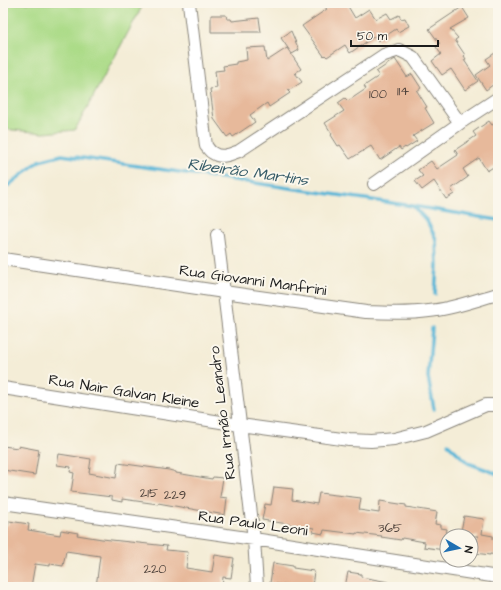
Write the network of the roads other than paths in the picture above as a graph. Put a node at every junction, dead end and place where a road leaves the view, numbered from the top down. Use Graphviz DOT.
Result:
graph roads {
  1 [pos="189,3"];
  2 [pos="498,98"];
  3 [pos="460,123"];
  4 [pos="374,184"];
  5 [pos="216,235"];
  6 [pos="3,260"];
  7 [pos="224,292"];
  8 [pos="498,294"];
  9 [pos="3,388"];
  10 [pos="498,405"];
  11 [pos="240,424"];
  12 [pos="3,503"];
  13 [pos="254,539"];
  14 [pos="498,577"];
  15 [pos="257,587"];
  1 -- 3 [label="street"];
  2 -- 3 [label="street"];
  3 -- 4 [label="street"];
  5 -- 7 [label="street, Rua Irmão Leandro"];
  6 -- 7 [label="street, Rua Giovanni Manfrini"];
  7 -- 8 [label="street, Rua Giovanni Manfrini"];
  7 -- 11 [label="street, Rua Irmão Leandro"];
  9 -- 11 [label="street, Rua Nair Galvan Kleine"];
  10 -- 11 [label="street, Rua Nair Galvan Kleine"];
  11 -- 13 [label="street, Rua Irmão Leandro"];
  12 -- 13 [label="street, Rua Paulo Leoni"];
  13 -- 14 [label="street, Rua Paulo Leoni"];
  13 -- 15 [label="street, Rua Irmão Leandro"];
}
